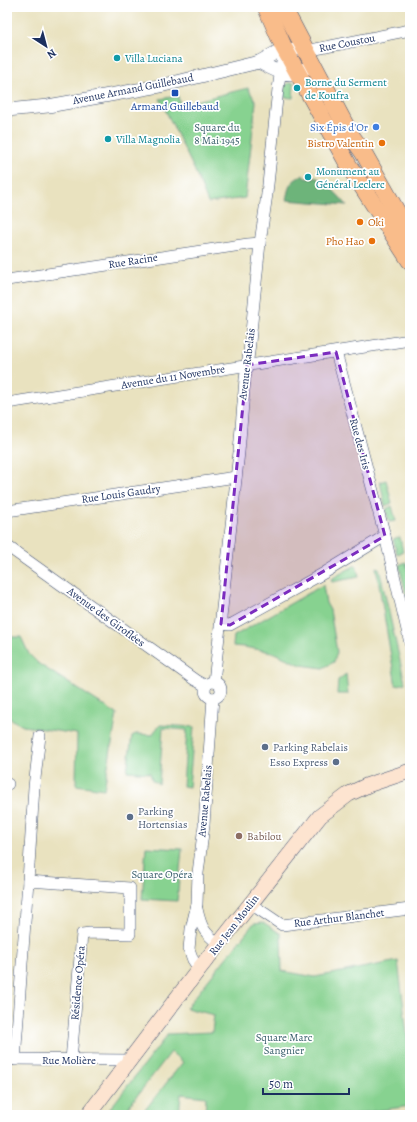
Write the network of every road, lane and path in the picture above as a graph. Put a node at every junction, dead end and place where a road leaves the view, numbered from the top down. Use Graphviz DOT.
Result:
graph roads {
  1 [pos="266,7"];
  2 [pos="283,7"];
  3 [pos="410,30"];
  4 [pos="284,48"];
  5 [pos="308,55"];
  6 [pos="259,62"];
  7 [pos="281,73"];
  8 [pos="298,73"];
  9 [pos="7,110"];
  10 [pos="404,229"];
  11 [pos="260,243"];
  12 [pos="410,261"];
  13 [pos="7,280"];
  14 [pos="410,340"];
  15 [pos="336,352"];
  16 [pos="247,365"];
  17 [pos="7,403"];
  18 [pos="236,477"];
  19 [pos="7,511"];
  20 [pos="385,536"];
  21 [pos="7,546"];
  22 [pos="221,624"];
  23 [pos="410,643"];
  24 [pos="210,684"];
  25 [pos="40,736"];
  26 [pos="410,771"];
  27 [pos="28,881"];
  28 [pos="197,904"];
  29 [pos="251,904"];
  30 [pos="410,909"];
  31 [pos="219,944"];
  32 [pos="199,969"];
  33 [pos="11,1060"];
  34 [pos="71,1060"];
  35 [pos="130,1060"];
  36 [pos="88,1115"];
  1 -- 4 [label="main road"];
  2 -- 5 [label="main road"];
  3 -- 5 [label="street, Rue Coustou"];
  4 -- 5 [label="street, Rue Coustou"];
  4 -- 6 [label="street, Avenue Armand Guillebaud"];
  4 -- 7 [label="street, Avenue Rabelais"];
  4 -- 8 [label="main road"];
  5 -- 8 [label="street"];
  5 -- 10 [label="main road"];
  6 -- 7 [label="street"];
  6 -- 9 [label="street, Avenue Armand Guillebaud"];
  7 -- 8 [label="street"];
  7 -- 11 [label="street, Avenue Rabelais"];
  8 -- 10 [label="main road"];
  10 -- 12 [label="main road"];
  11 -- 13 [label="street, Rue Racine"];
  11 -- 16 [label="street, Avenue Rabelais"];
  14 -- 15 [label="street, Avenue du 11 Novembre"];
  15 -- 16 [label="street, Avenue du 11 Novembre"];
  15 -- 20 [label="street, Rue des Iris"];
  16 -- 17 [label="street, Avenue du 11 Novembre"];
  16 -- 18 [label="street, Avenue Rabelais"];
  18 -- 19 [label="street, Rue Louis Gaudry"];
  18 -- 22 [label="street, Avenue Rabelais"];
  20 -- 22 [label="street"];
  20 -- 23 [label="street, Rue des Iris"];
  21 -- 24 [label="street, Avenue des Giroflées"];
  22 -- 24 [label="street, Avenue Rabelais"];
  24 -- 28 [label="street, Avenue Rabelais"];
  25 -- 27 [label="street"];
  26 -- 29 [label="main road, Rue Jean Moulin"];
  27 -- 33 [label="street"];
  27 -- 34 [label="street, Résidence Opéra"];
  28 -- 31 [label="street, Avenue Rabelais"];
  28 -- 32 [label="street, Avenue Rabelais"];
  29 -- 30 [label="street, Rue Arthur Blanchet"];
  29 -- 31 [label="main road, Rue Jean Moulin"];
  31 -- 32 [label="main road, Rue Jean Moulin"];
  32 -- 35 [label="main road, Rue Jean Moulin"];
  33 -- 34 [label="street, Rue Molière"];
  34 -- 35 [label="street, Rue Molière"];
  35 -- 36 [label="main road, Rue Jean Moulin"];
}
